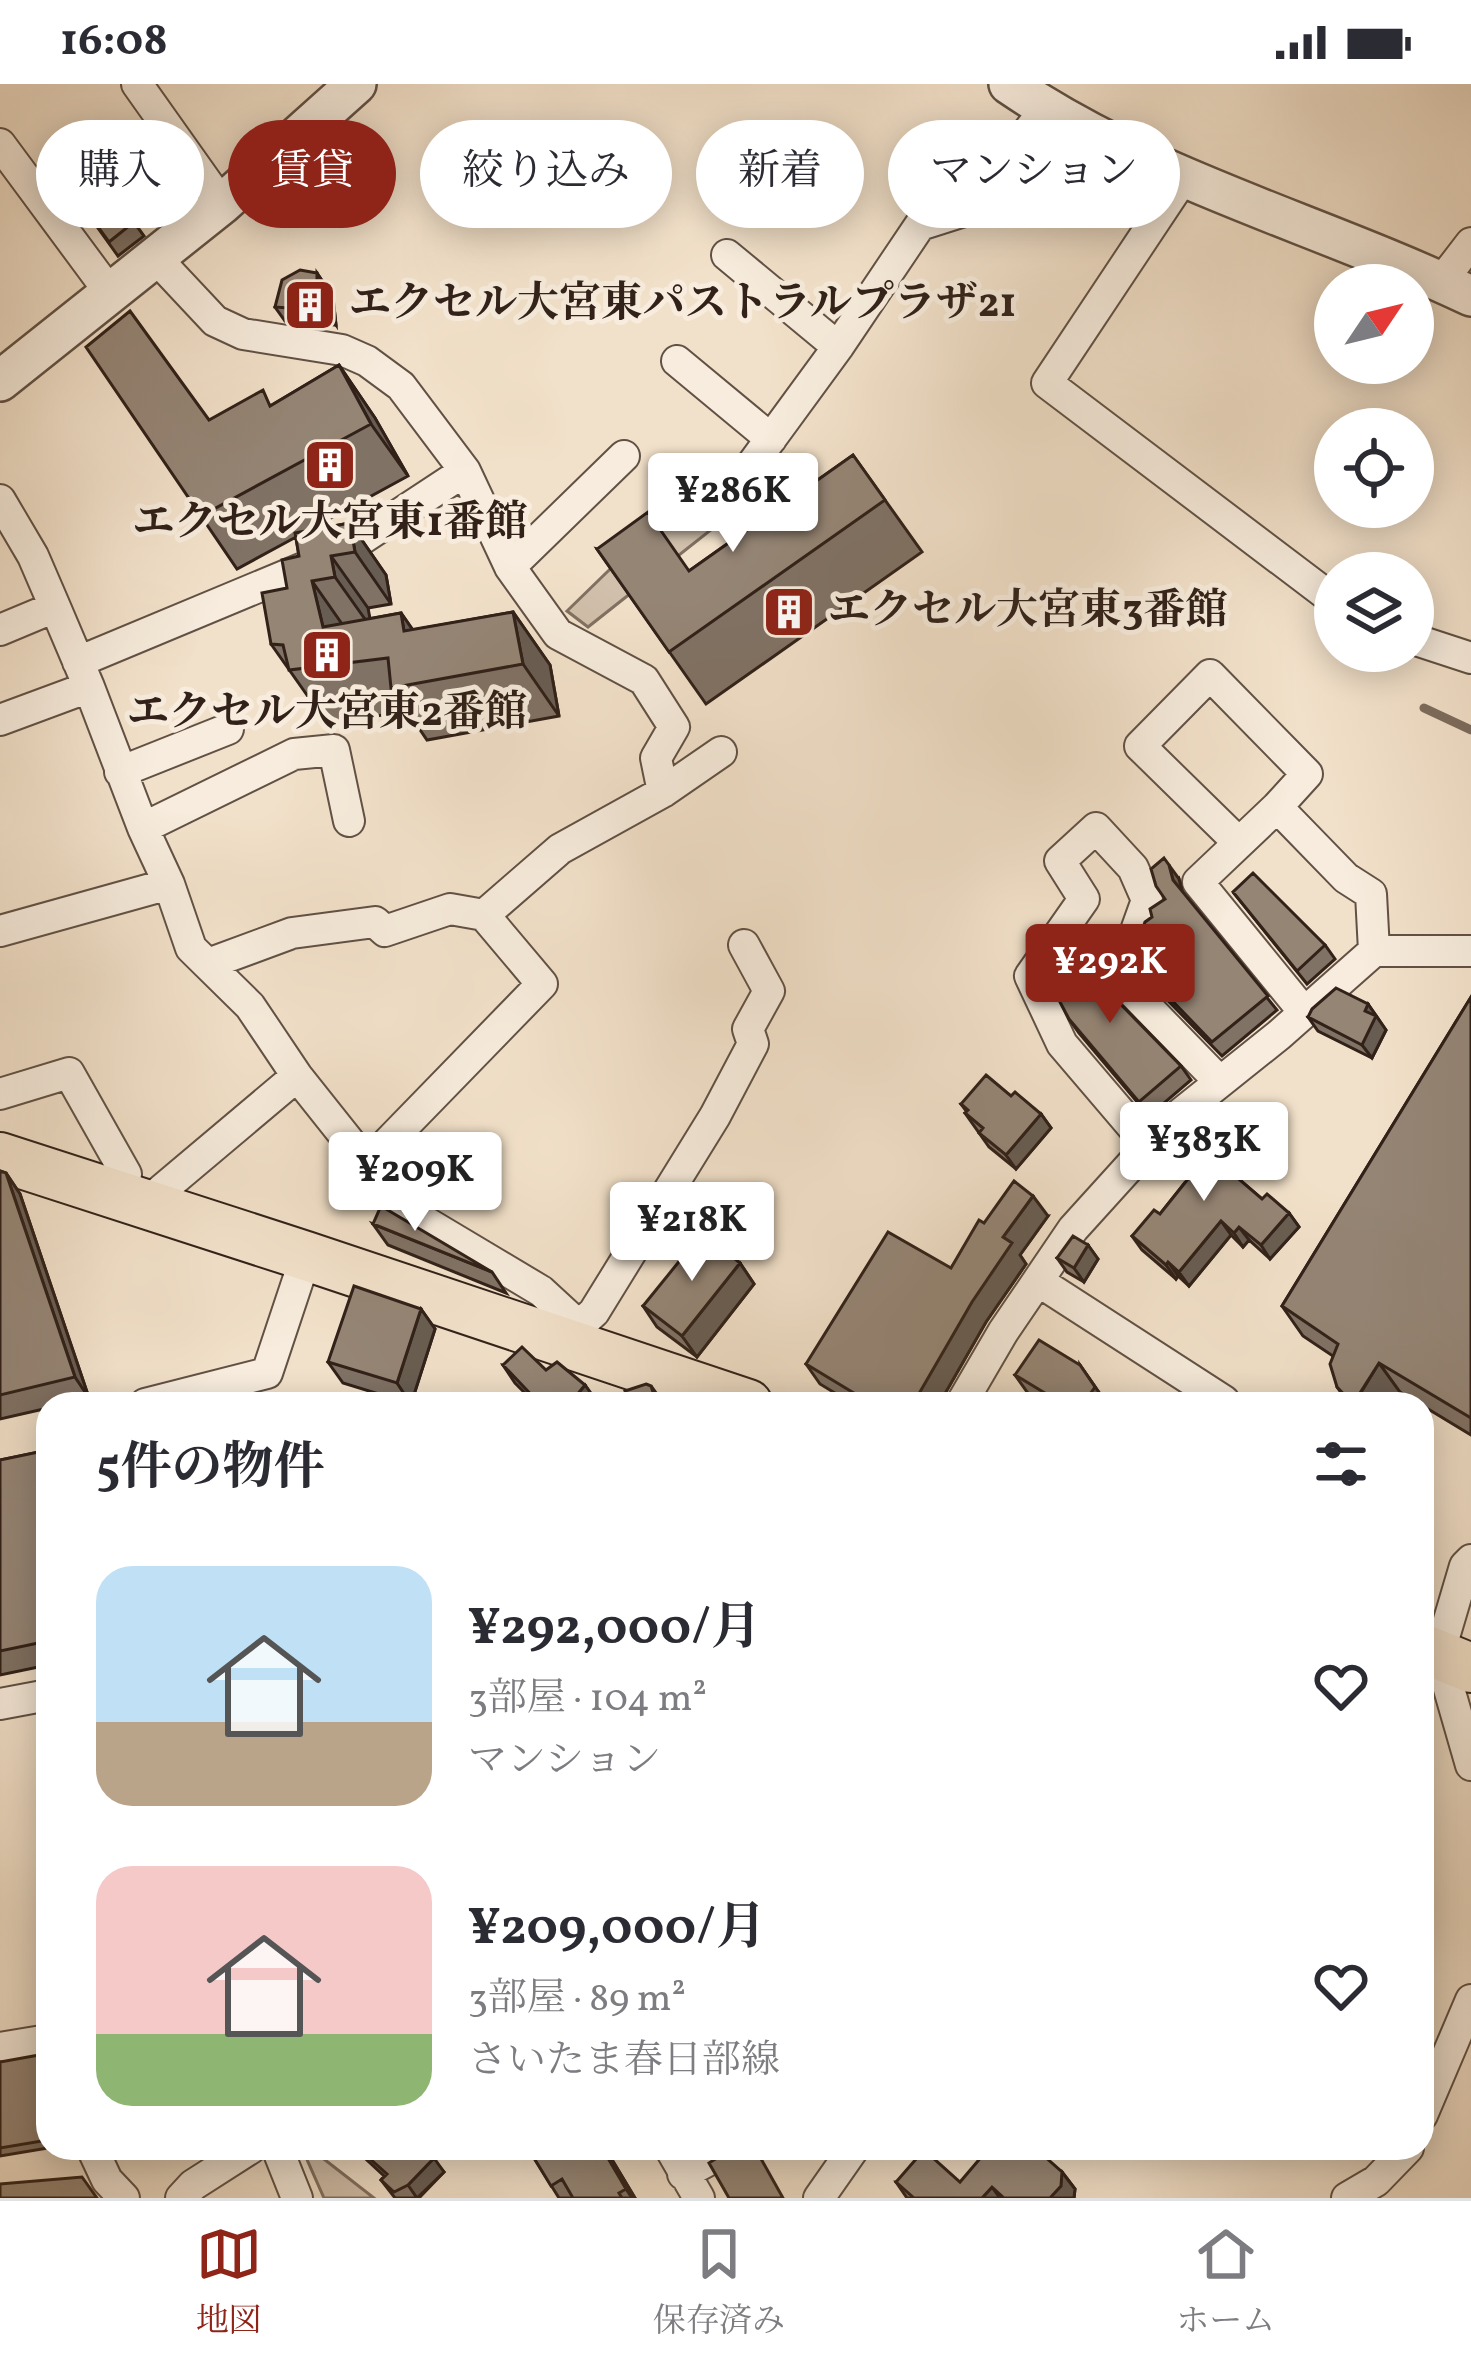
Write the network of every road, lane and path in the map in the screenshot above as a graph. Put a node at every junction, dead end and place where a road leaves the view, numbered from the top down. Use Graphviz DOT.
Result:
graph roads {
  1 [pos="137,84"];
  2 [pos="356,84"];
  3 [pos="1009,84"];
  4 [pos="1046,109"];
  5 [pos="0,145"];
  6 [pos="1184,177"];
  7 [pos="222,204"];
  8 [pos="1471,243"];
  9 [pos="727,255"];
  10 [pos="154,257"];
  11 [pos="1456,289"];
  12 [pos="111,294"];
  13 [pos="838,347"];
  14 [pos="677,361"];
  15 [pos="0,382"];
  16 [pos="771,439"];
  17 [pos="624,456"];
  18 [pos="465,471"];
  19 [pos="0,500"];
  20 [pos="726,500"];
  21 [pos="510,567"];
  22 [pos="1314,585"];
  23 [pos="55,607"];
  24 [pos="0,630"];
  25 [pos="1434,646"];
  26 [pos="1471,658"];
  27 [pos="84,675"];
  28 [pos="0,720"];
  29 [pos="228,729"];
  30 [pos="721,752"];
  31 [pos="120,772"];
  32 [pos="664,792"];
  33 [pos="1277,807"];
  34 [pos="349,821"];
  35 [pos="142,828"];
  36 [pos="1239,842"];
  37 [pos="169,884"];
  38 [pos="484,915"];
  39 [pos="0,931"];
  40 [pos="745,945"];
  41 [pos="1374,951"];
  42 [pos="1471,951"];
  43 [pos="208,964"];
  44 [pos="1304,1012"];
  45 [pos="297,1076"];
  46 [pos="1220,1082"];
  47 [pos="0,1094"];
  48 [pos="1149,1146"];
  49 [pos="0,1157"];
  50 [pos="368,1164"];
  51 [pos="134,1201"];
  52 [pos="306,1256"];
  53 [pos="1038,1281"];
  54 [pos="576,1335"];
  55 [pos="191,1392"];
  56 [pos="718,1392"];
  57 [pos="968,1392"];
  58 [pos="1210,1392"];
  59 [pos="1471,1560"];
  60 [pos="1444,1656"];
  61 [pos="36,1697"];
  62 [pos="0,1704"];
  63 [pos="1471,1765"];
  64 [pos="1471,2000"];
  65 [pos="36,2042"];
  66 [pos="0,2048"];
  67 [pos="1434,2087"];
  68 [pos="98,2160"];
  69 [pos="232,2160"];
  70 [pos="282,2160"];
  71 [pos="846,2160"];
  72 [pos="1396,2160"];
  73 [pos="124,2198"];
  74 [pos="181,2198"];
  75 [pos="297,2198"];
  76 [pos="819,2198"];
  77 [pos="1346,2198"];
  1 -- 7 [label="street"];
  2 -- 7 [label="street"];
  3 -- 4 [label="street"];
  4 -- 6 [label="street"];
  4 -- 13 [label="street"];
  5 -- 12 [label="street"];
  6 -- 11 [label="street"];
  6 -- 22 [label="street"];
  7 -- 10 [label="street"];
  8 -- 11 [label="street"];
  9 -- 13 [label="street"];
  10 -- 12 [label="street"];
  10 -- 18 [label="street"];
  12 -- 15 [label="street"];
  13 -- 16 [label="street"];
  14 -- 16 [label="street"];
  16 -- 20 [label="street"];
  17 -- 21 [label="street"];
  18 -- 21 [label="street"];
  18 -- 27 [label="street"];
  19 -- 23 [label="street"];
  21 -- 32 [label="street"];
  23 -- 24 [label="street"];
  23 -- 27 [label="street"];
  25 -- 26 [label="street"];
  27 -- 28 [label="street"];
  27 -- 31 [label="street"];
  29 -- 31 [label="street"];
  30 -- 32 [label="street"];
  31 -- 35 [label="street"];
  32 -- 38 [label="street"];
  33 -- 36 [label="street"];
  33 -- 36 [label="street"];
  33 -- 41 [label="street"];
  34 -- 35 [label="street"];
  35 -- 37 [label="street"];
  36 -- 44 [label="street"];
  37 -- 39 [label="street"];
  37 -- 43 [label="street"];
  38 -- 43 [label="street"];
  38 -- 50 [label="street"];
  40 -- 54 [label="street"];
  41 -- 42 [label="street"];
  41 -- 44 [label="street"];
  43 -- 45 [label="street"];
  44 -- 46 [label="street"];
  45 -- 50 [label="street"];
  45 -- 51 [label="street"];
  46 -- 48 [label="street"];
  46 -- 48 [label="street"];
  47 -- 51 [label="street"];
  48 -- 53 [label="street"];
  49 -- 51 [label="main road"];
  50 -- 54 [label="street"];
  51 -- 52 [label="main road"];
  52 -- 54 [label="main road"];
  52 -- 55 [label="street"];
  53 -- 57 [label="street"];
  53 -- 58 [label="street"];
  54 -- 56 [label="main road"];
  59 -- 60 [label="street"];
  60 -- 63 [label="street"];
  61 -- 62 [label="street"];
  64 -- 67 [label="street"];
  65 -- 66 [label="street"];
  68 -- 73 [label="street"];
  69 -- 74 [label="street"];
  70 -- 75 [label="street"];
  71 -- 76 [label="street"];
  72 -- 77 [label="street"];
}
